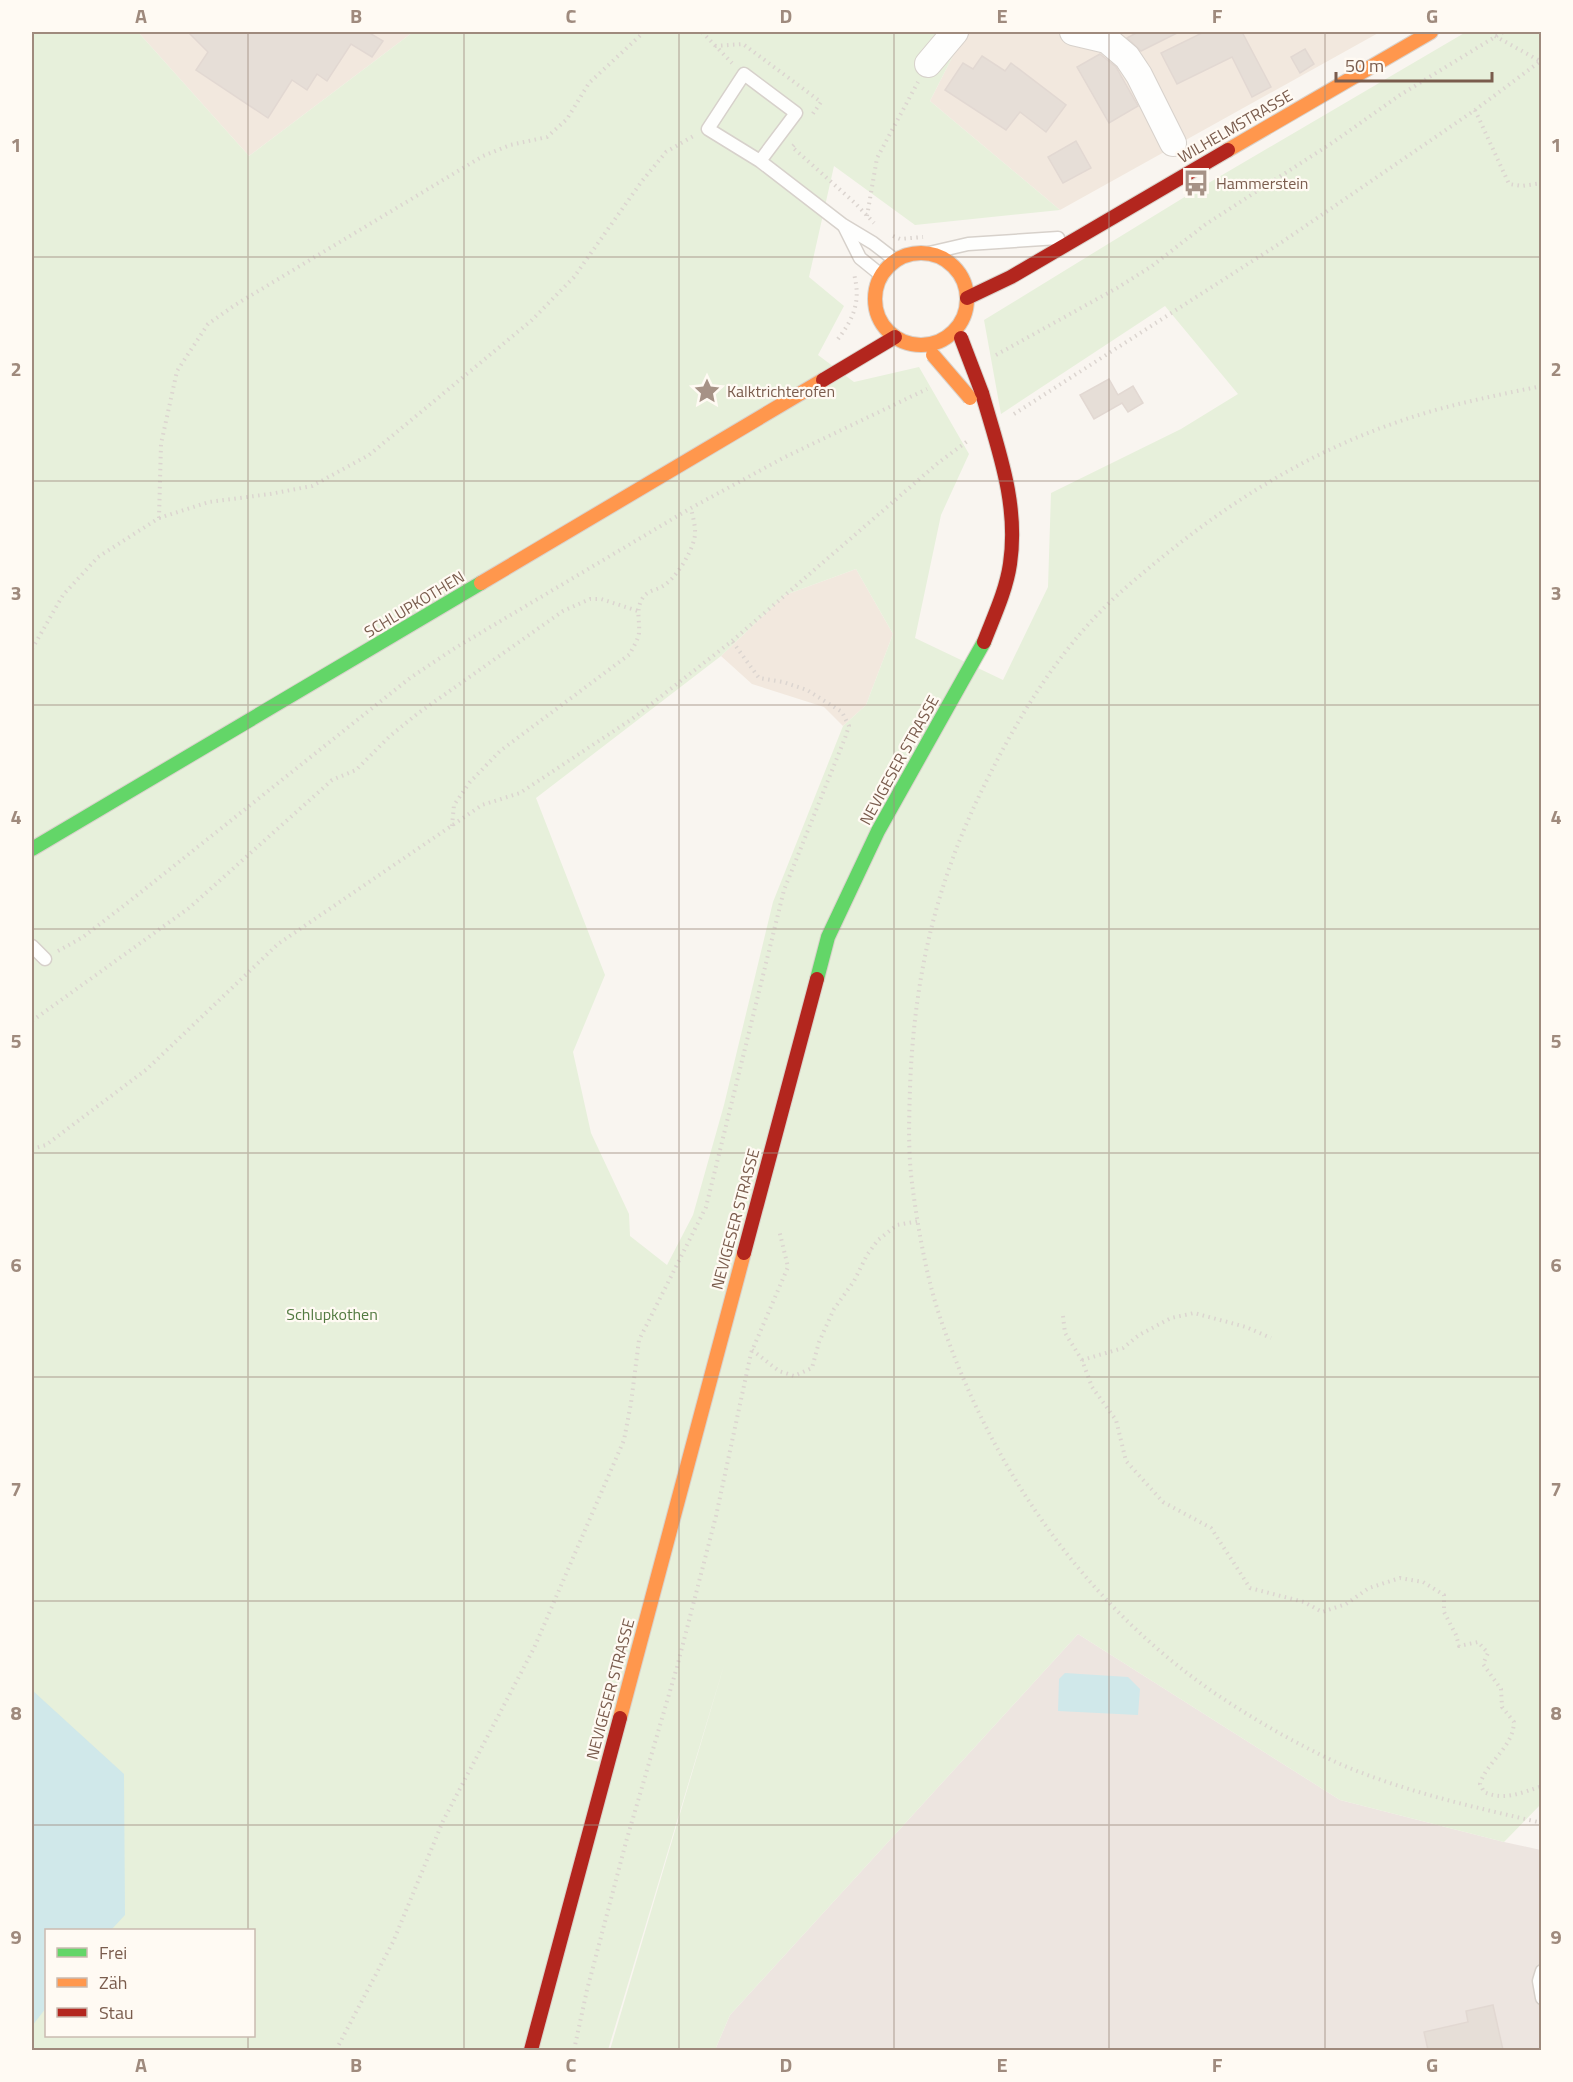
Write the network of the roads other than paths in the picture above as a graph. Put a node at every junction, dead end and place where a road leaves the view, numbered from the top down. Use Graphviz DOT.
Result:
graph roads {
  1 [pos="955,32"];
  2 [pos="1073,32"];
  3 [pos="1431,32"];
  4 [pos="928,64"];
  5 [pos="1173,143"];
  6 [pos="760,161"];
  7 [pos="843,225"];
  8 [pos="1077,237"];
  9 [pos="1056,249"];
  10 [pos="929,253"];
  11 [pos="1021,256"];
  12 [pos="895,260"];
  13 [pos="880,275"];
  14 [pos="968,298"];
  15 [pos="959,332"];
  16 [pos="895,338"];
  17 [pos="923,345"];
  18 [pos="850,348"];
  19 [pos="812,385"];
  20 [pos="976,395"];
  21 [pos="32,849"];
  22 [pos="32,946"];
  23 [pos="45,959"];
  24 [pos="1542,1971"];
  25 [pos="1542,1998"];
  26 [pos="531,2050"];
  1 -- 4 [label="street"];
  2 -- 5 [label="street"];
  3 -- 8 [label="main road, WILHELMSTRASSE"];
  6 -- 6 [label="lane"];
  6 -- 7 [label="lane"];
  7 -- 12 [label="lane"];
  7 -- 13 [label="lane"];
  8 -- 9 [label="main road, WILHELMSTRASSE"];
  8 -- 10 [label="lane"];
  9 -- 11 [label="main road, WILHELMSTRASSE"];
  9 -- 14 [label="main road, WILHELMSTRASSE"];
  10 -- 12 [label="main road"];
  10 -- 14 [label="main road"];
  12 -- 13 [label="main road"];
  13 -- 16 [label="main road"];
  14 -- 15 [label="main road"];
  15 -- 17 [label="main road"];
  15 -- 20 [label="main road, NEVIGESER STRASSE, bridge"];
  16 -- 17 [label="main road"];
  16 -- 19 [label="main road, SCHLUPKOTHEN"];
  17 -- 20 [label="main road, NEVIGESER STRASSE, bridge"];
  18 -- 19 [label="main road, SCHLUPKOTHEN"];
  19 -- 21 [label="main road, SCHLUPKOTHEN"];
  20 -- 26 [label="main road, NEVIGESER STRASSE"];
  22 -- 23 [label="lane"];
  24 -- 25 [label="lane"];
}
